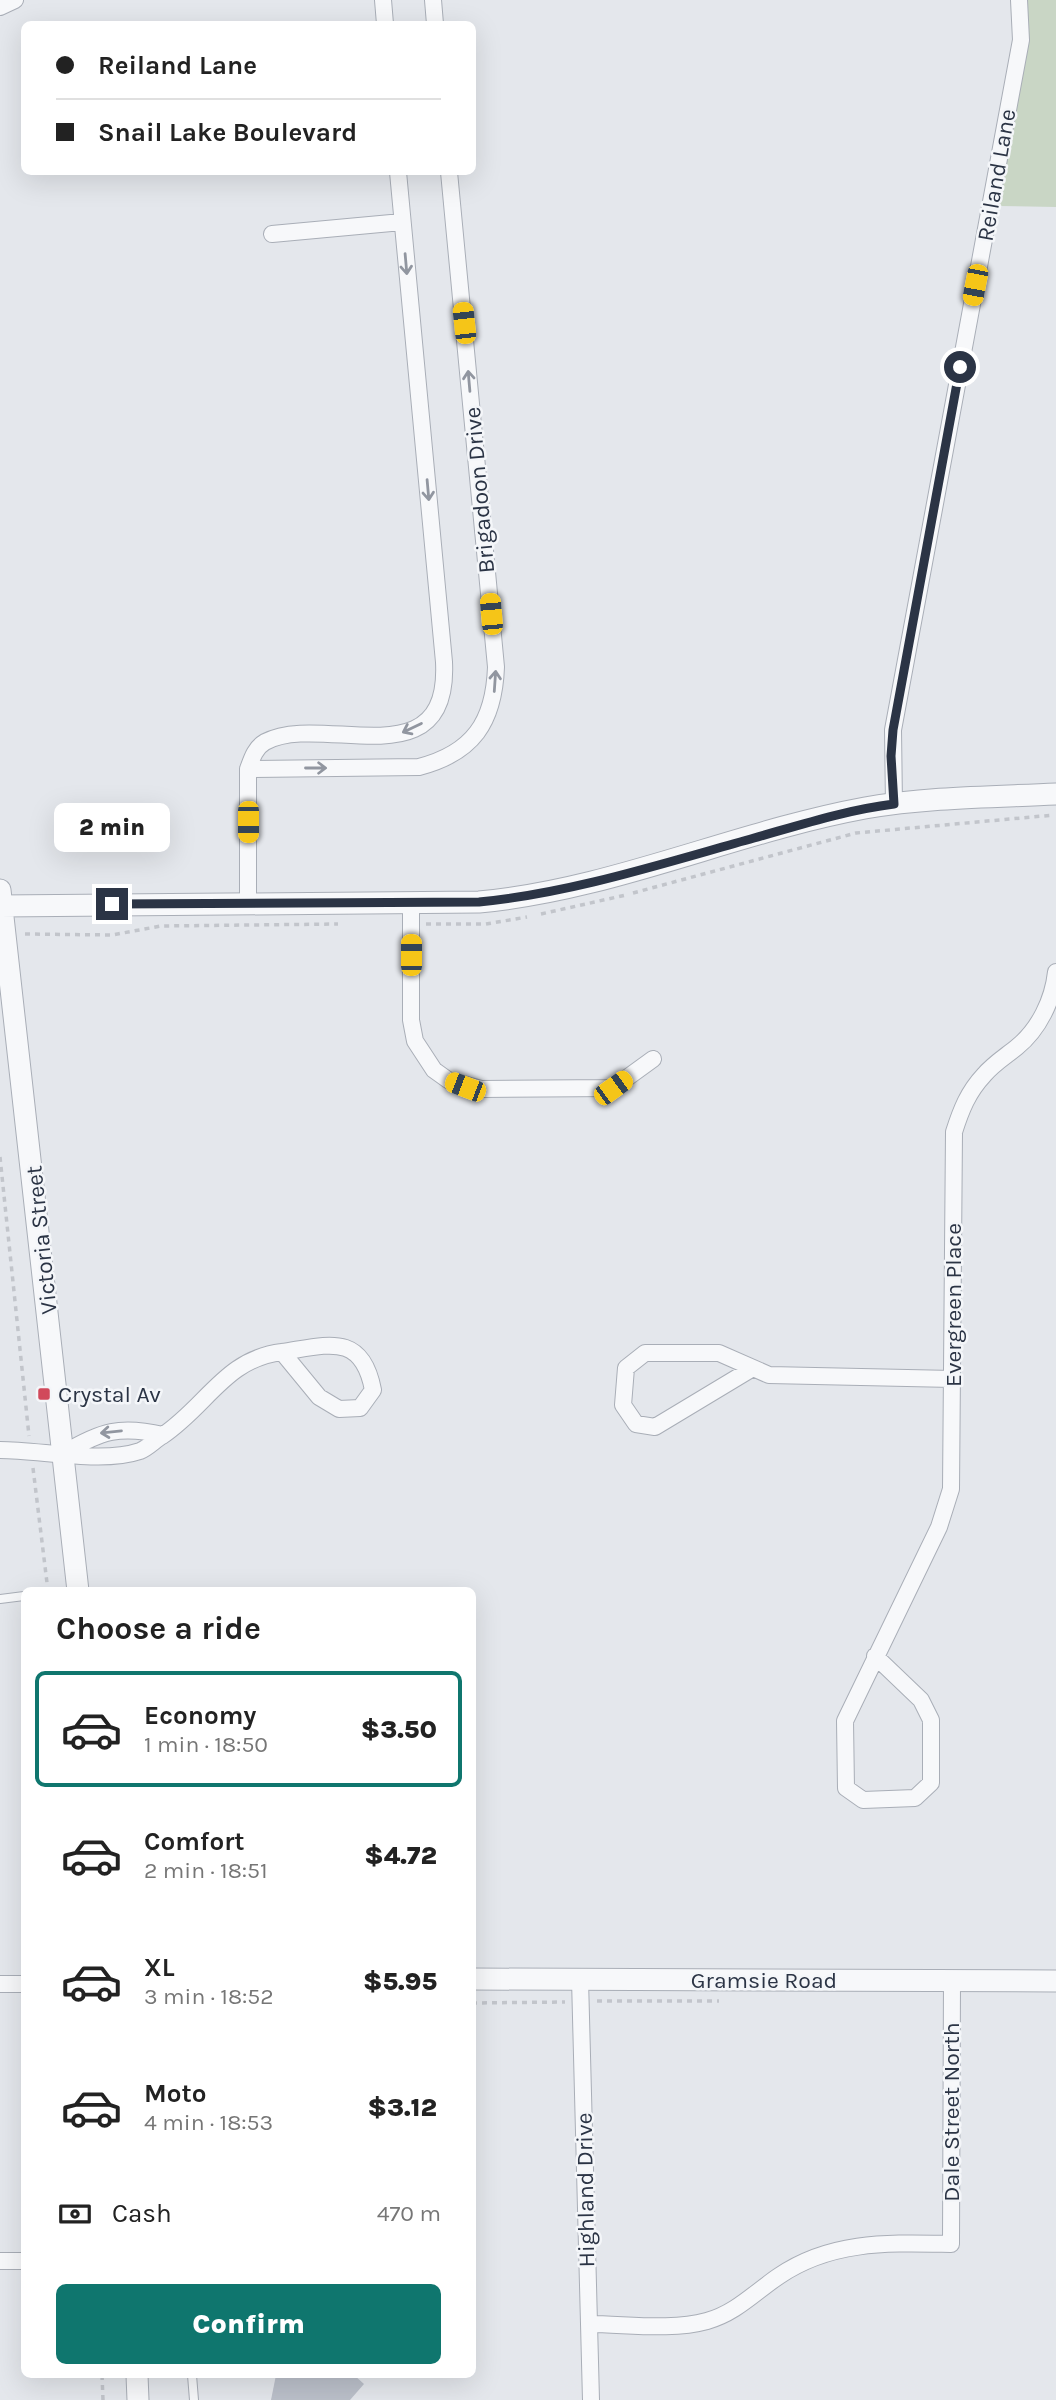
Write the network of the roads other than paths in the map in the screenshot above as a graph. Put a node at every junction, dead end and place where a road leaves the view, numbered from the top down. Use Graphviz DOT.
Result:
graph roads {
  1 [pos="15,0"];
  2 [pos="383,0"];
  3 [pos="433,0"];
  4 [pos="1019,0"];
  5 [pos="0,7"];
  6 [pos="385,21"];
  7 [pos="435,21"];
  8 [pos="398,175"];
  9 [pos="449,175"];
  10 [pos="402,222"];
  11 [pos="272,234"];
  12 [pos="248,769"];
  13 [pos="1056,794"];
  14 [pos="894,804"];
  15 [pos="1,901"];
  16 [pos="248,903"];
  17 [pos="411,903"];
  18 [pos="1056,972"];
  19 [pos="653,1059"];
  20 [pos="282,1352"];
  21 [pos="753,1368"];
  22 [pos="953,1379"];
  23 [pos="0,1450"];
  24 [pos="64,1453"];
  25 [pos="77,1587"];
  26 [pos="21,1596"];
  27 [pos="0,1599"];
  28 [pos="875,1656"];
  29 [pos="476,1979"];
  30 [pos="580,1979"];
  31 [pos="952,1980"];
  32 [pos="1056,1982"];
  33 [pos="0,1984"];
  34 [pos="21,1984"];
  35 [pos="21,2260"];
  36 [pos="0,2261"];
  37 [pos="589,2324"];
  38 [pos="137,2378"];
  39 [pos="192,2378"];
  40 [pos="138,2400"];
  41 [pos="194,2400"];
  42 [pos="591,2400"];
  1 -- 5 [label="street"];
  2 -- 6 [label="street"];
  3 -- 7 [label="street"];
  4 -- 14 [label="street, Reiland Lane"];
  8 -- 10 [label="street"];
  12 -- 9 [label="street, Brigadoon Drive, one-way"];
  10 -- 11 [label="street"];
  10 -- 12 [label="street, one-way"];
  12 -- 16 [label="street"];
  13 -- 14 [label="street"];
  14 -- 17 [label="street"];
  15 -- 16 [label="street"];
  15 -- 24 [label="street, Victoria Street"];
  16 -- 17 [label="street"];
  17 -- 19 [label="street"];
  18 -- 22 [label="street, Evergreen Place"];
  20 -- 20 [label="street"];
  20 -- 24 [label="street"];
  21 -- 21 [label="street"];
  21 -- 22 [label="street"];
  22 -- 28 [label="street, Evergreen Place"];
  23 -- 24 [label="street"];
  24 -- 25 [label="street, Victoria Street"];
  26 -- 27 [label="lane"];
  28 -- 28 [label="street, Evergreen Place"];
  29 -- 30 [label="street, Gramsie Road"];
  30 -- 31 [label="street, Gramsie Road"];
  30 -- 37 [label="street, Highland Drive"];
  31 -- 32 [label="street, Gramsie Road"];
  31 -- 37 [label="street, Dale Street North"];
  33 -- 34 [label="street"];
  35 -- 36 [label="street"];
  37 -- 42 [label="street, Highland Drive"];
  38 -- 40 [label="street"];
  39 -- 41 [label="lane"];
}
